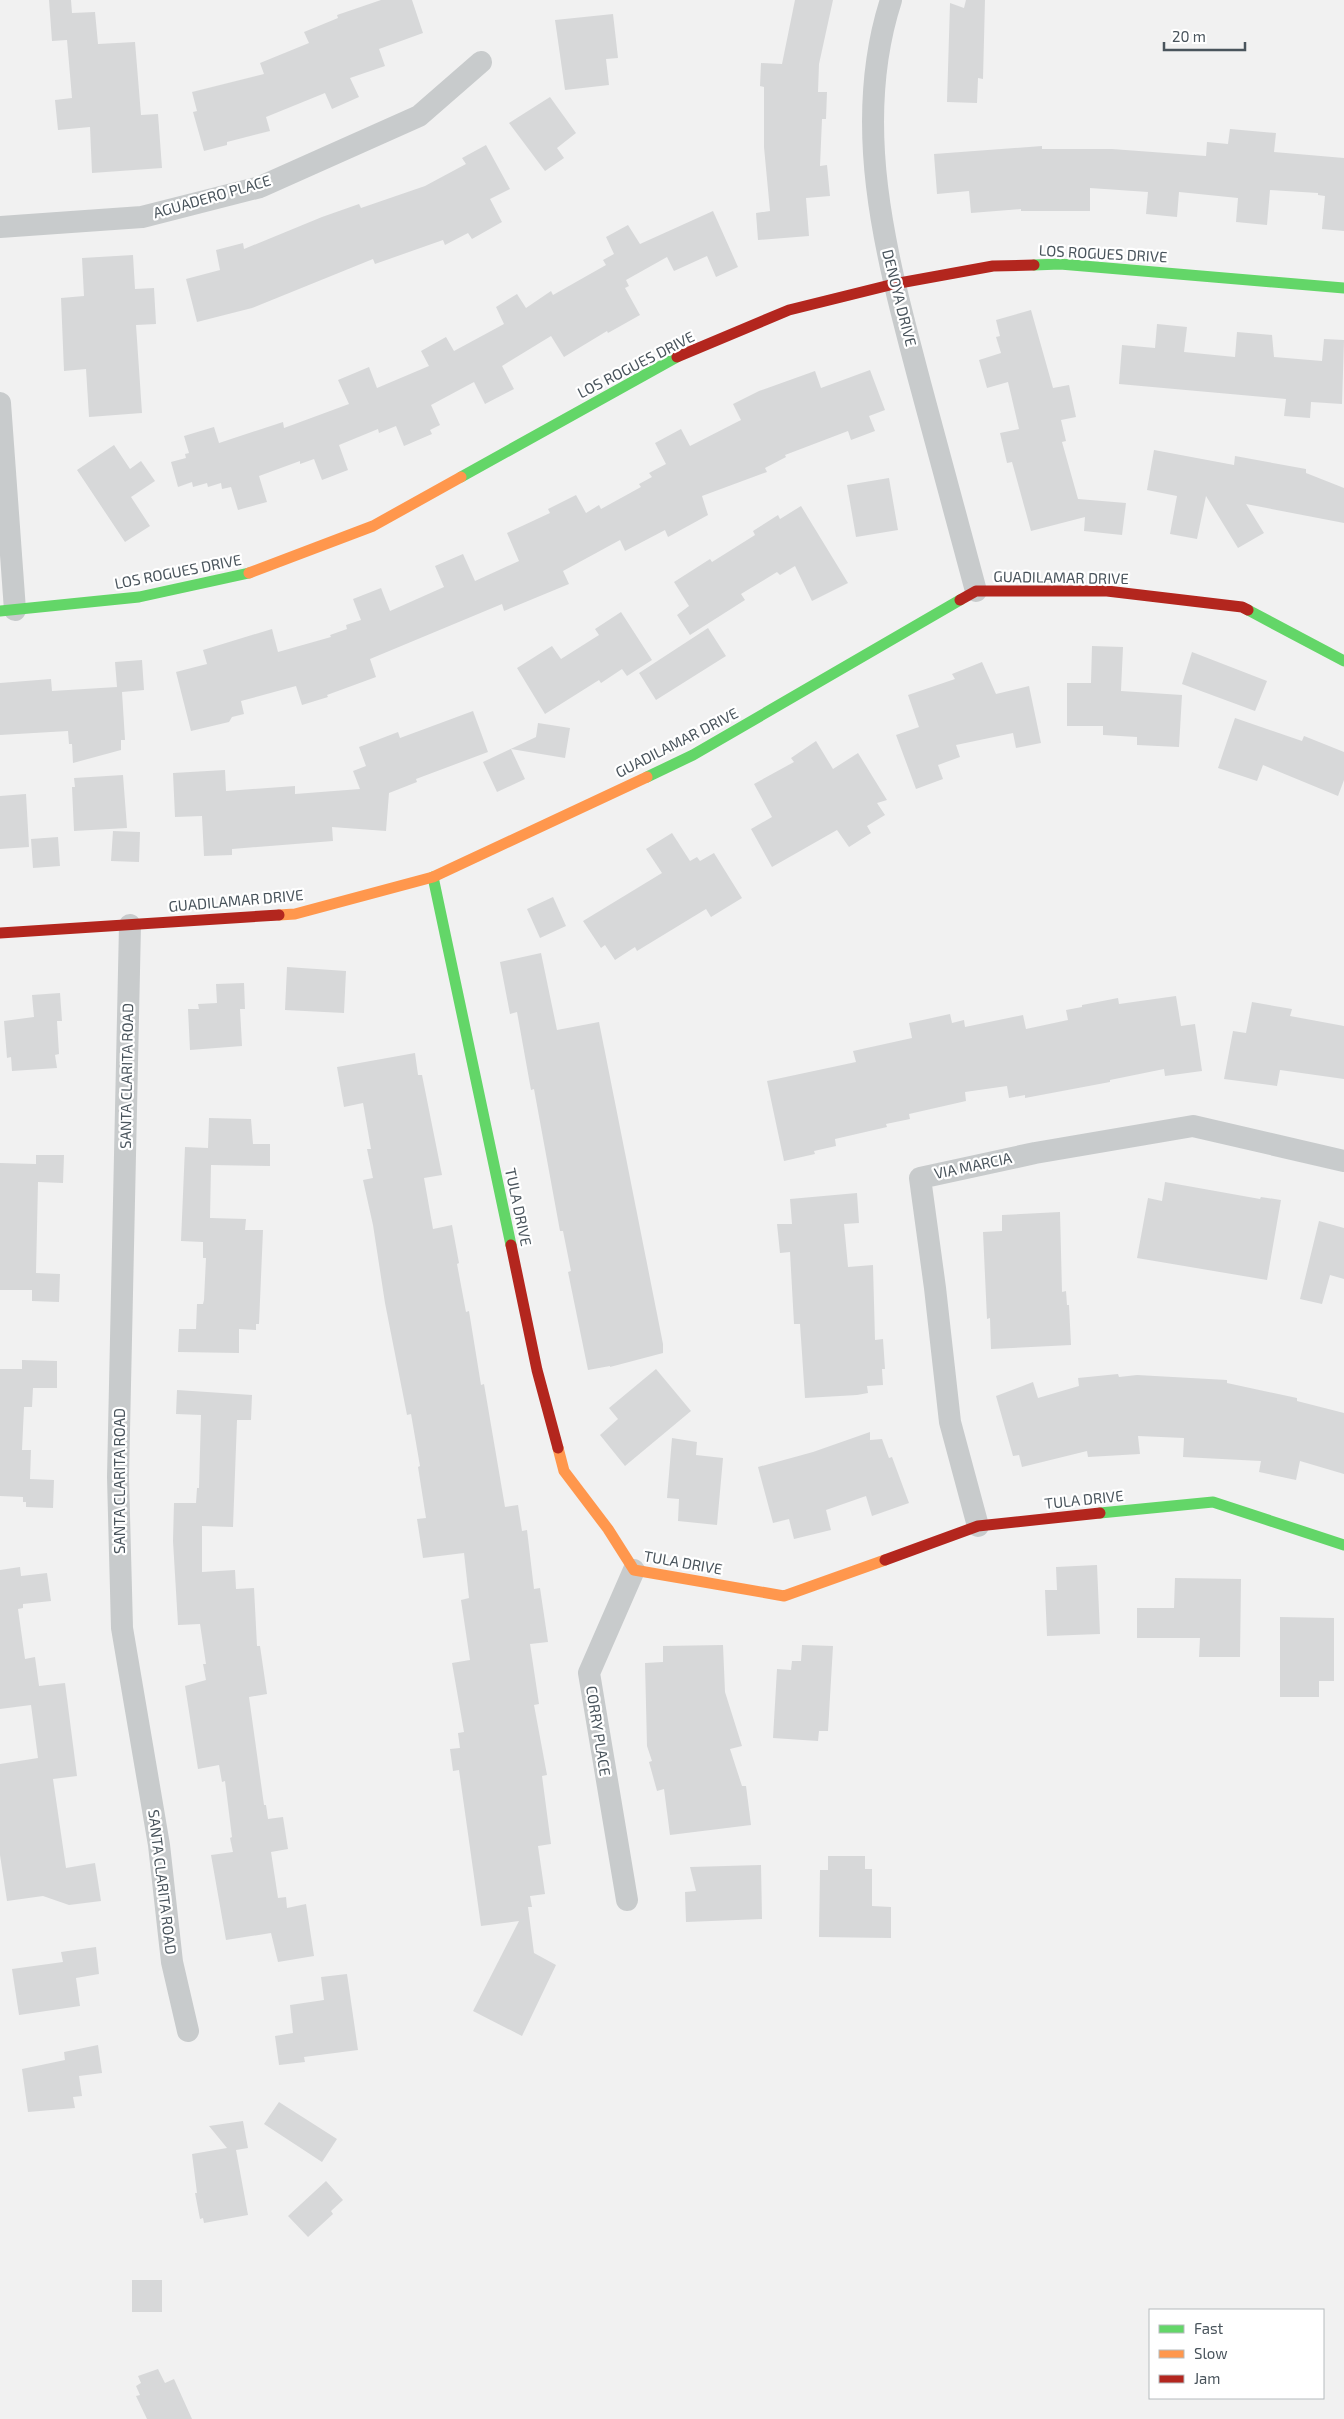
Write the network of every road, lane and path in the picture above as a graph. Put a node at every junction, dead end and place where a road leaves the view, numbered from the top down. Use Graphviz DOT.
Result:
graph roads {
  1 [pos="891,0"];
  2 [pos="481,62"];
  3 [pos="0,227"];
  4 [pos="894,284"];
  5 [pos="1344,288"];
  6 [pos="0,403"];
  7 [pos="976,591"];
  8 [pos="7,611"];
  9 [pos="1344,661"];
  10 [pos="433,877"];
  11 [pos="130,925"];
  12 [pos="0,933"];
  13 [pos="1344,1161"];
  14 [pos="978,1526"];
  15 [pos="1344,1545"];
  16 [pos="634,1570"];
  17 [pos="627,1900"];
  18 [pos="188,2031"];
  1 -- 4 [label="street, DENOYA DRIVE"];
  2 -- 3 [label="street, AGUADERO PLACE"];
  4 -- 5 [label="street, LOS ROGUES DRIVE"];
  4 -- 7 [label="street, DENOYA DRIVE"];
  4 -- 8 [label="street, LOS ROGUES DRIVE"];
  6 -- 8 [label="street"];
  7 -- 9 [label="street, GUADILAMAR DRIVE"];
  7 -- 10 [label="street, GUADILAMAR DRIVE"];
  10 -- 11 [label="street, GUADILAMAR DRIVE"];
  10 -- 16 [label="street, TULA DRIVE"];
  11 -- 12 [label="street, GUADILAMAR DRIVE"];
  11 -- 18 [label="street, SANTA CLARITA ROAD"];
  13 -- 14 [label="street, VIA MARCIA"];
  14 -- 15 [label="street, TULA DRIVE"];
  14 -- 16 [label="street, TULA DRIVE"];
  16 -- 17 [label="street, CORRY PLACE"];
}
